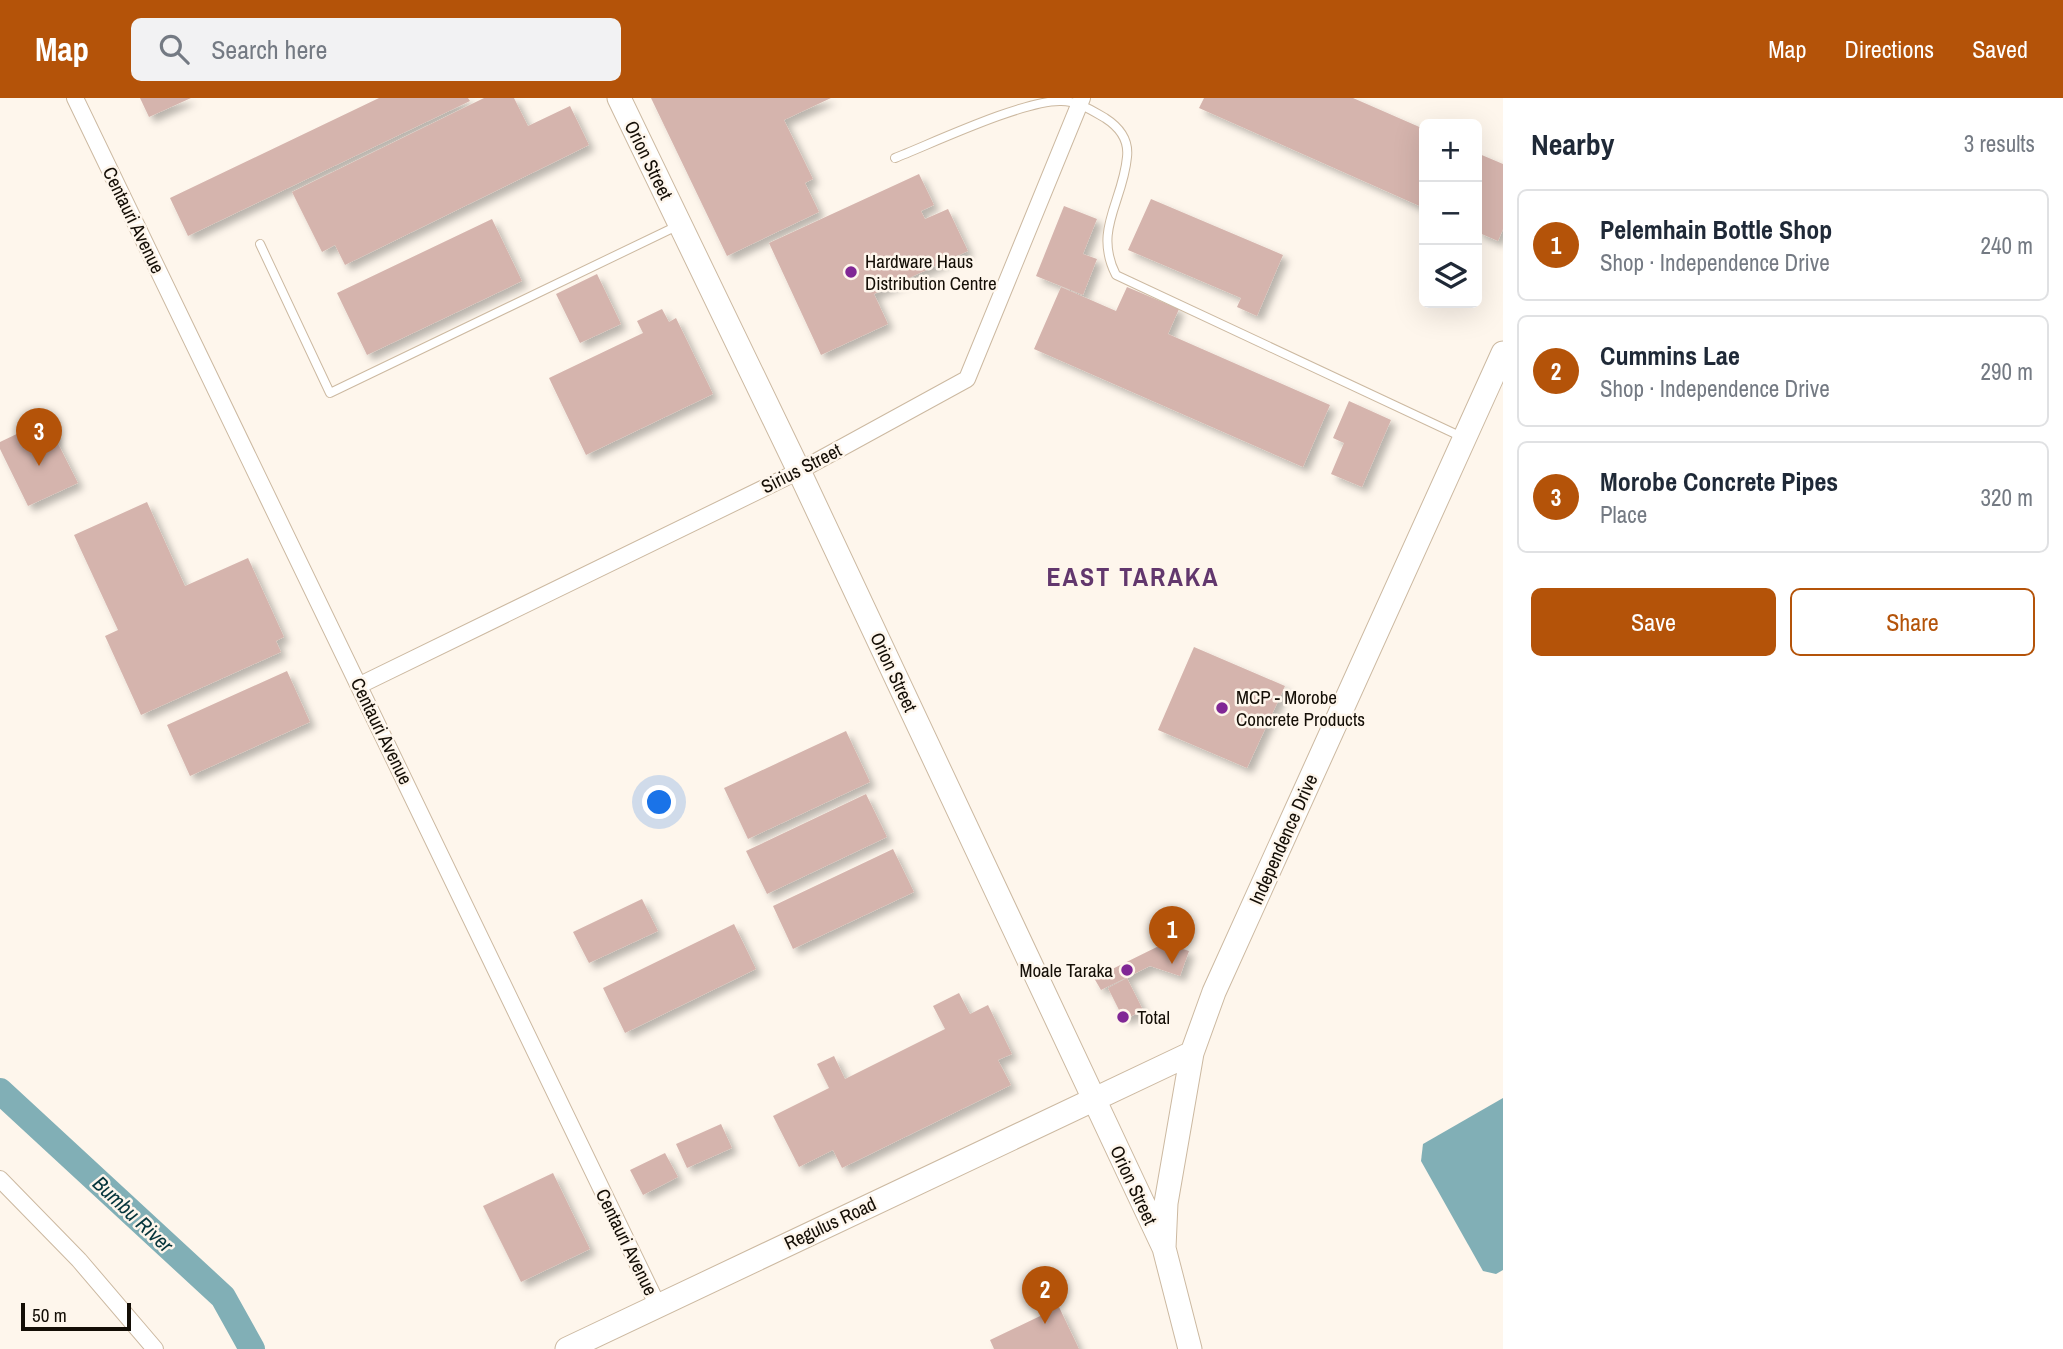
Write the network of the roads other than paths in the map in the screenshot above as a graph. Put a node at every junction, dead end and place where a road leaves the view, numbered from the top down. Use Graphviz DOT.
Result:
graph roads {
  1 [pos="75,98"];
  2 [pos="619,98"];
  3 [pos="1081,101"];
  4 [pos="895,158"];
  5 [pos="680,225"];
  6 [pos="260,244"];
  7 [pos="1503,353"];
  8 [pos="1465,439"];
  9 [pos="799,471"];
  10 [pos="360,685"];
  11 [pos="1192,1053"];
  12 [pos="1094,1100"];
  13 [pos="0,1179"];
  14 [pos="1164,1248"];
  15 [pos="657,1304"];
  16 [pos="155,1349"];
  17 [pos="567,1349"];
  18 [pos="1190,1349"];
  1 -- 10 [label="street, Centauri Avenue"];
  2 -- 5 [label="street, Orion Street"];
  3 -- 4 [label="lane"];
  3 -- 8 [label="lane"];
  3 -- 9 [label="street, Sirius Street"];
  5 -- 6 [label="lane"];
  5 -- 9 [label="street, Orion Street"];
  7 -- 8 [label="street, Independence Drive"];
  8 -- 11 [label="street, Independence Drive"];
  9 -- 10 [label="street, Sirius Street"];
  9 -- 12 [label="street, Orion Street"];
  10 -- 15 [label="street, Centauri Avenue"];
  11 -- 12 [label="street, Regulus Road"];
  11 -- 14 [label="street, Independence Drive"];
  12 -- 14 [label="street, Orion Street"];
  12 -- 15 [label="street, Regulus Road"];
  13 -- 16 [label="street"];
  14 -- 18 [label="street, Independence Drive"];
  15 -- 17 [label="street, Regulus Road"];
}
